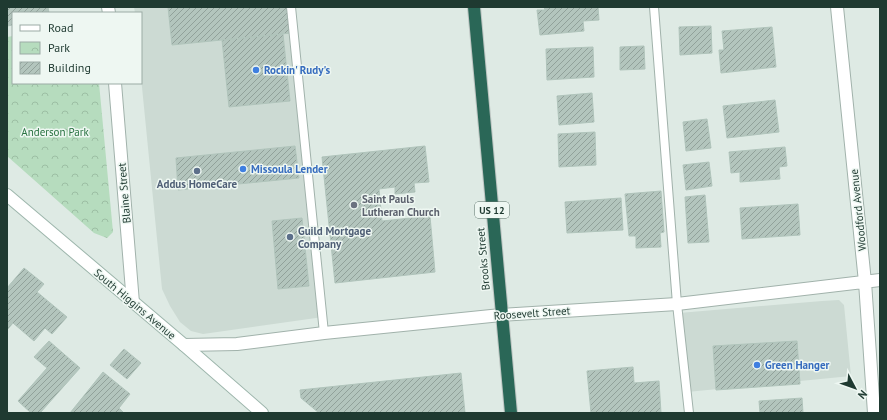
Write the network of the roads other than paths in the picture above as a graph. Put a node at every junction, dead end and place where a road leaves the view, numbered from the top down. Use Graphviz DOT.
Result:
graph roads {
  1 [pos="291,7"];
  2 [pos="474,7"];
  3 [pos="654,7"];
  4 [pos="836,7"];
  5 [pos="115,84"];
  6 [pos="8,198"];
  7 [pos="880,280"];
  8 [pos="865,282"];
  9 [pos="134,303"];
  10 [pos="677,304"];
  11 [pos="501,315"];
  12 [pos="324,333"];
  13 [pos="184,345"];
  14 [pos="262,413"];
  15 [pos="511,413"];
  16 [pos="689,413"];
  17 [pos="874,413"];
  1 -- 12 [label="lane"];
  2 -- 11 [label="highway, Brooks Street / US 12"];
  3 -- 10 [label="lane"];
  4 -- 8 [label="street, Woodford Avenue"];
  5 -- 9 [label="street, Blaine Street"];
  6 -- 9 [label="street, South Higgins Avenue"];
  7 -- 8 [label="street, Roosevelt Street"];
  8 -- 10 [label="street, Roosevelt Street"];
  8 -- 17 [label="street, Woodford Avenue"];
  9 -- 13 [label="street, South Higgins Avenue"];
  10 -- 11 [label="street, Roosevelt Street"];
  10 -- 16 [label="lane"];
  11 -- 12 [label="street, Roosevelt Street"];
  11 -- 15 [label="highway, Brooks Street / US 12"];
  12 -- 13 [label="street, Roosevelt Street"];
  13 -- 14 [label="street, South Higgins Avenue"];
}
